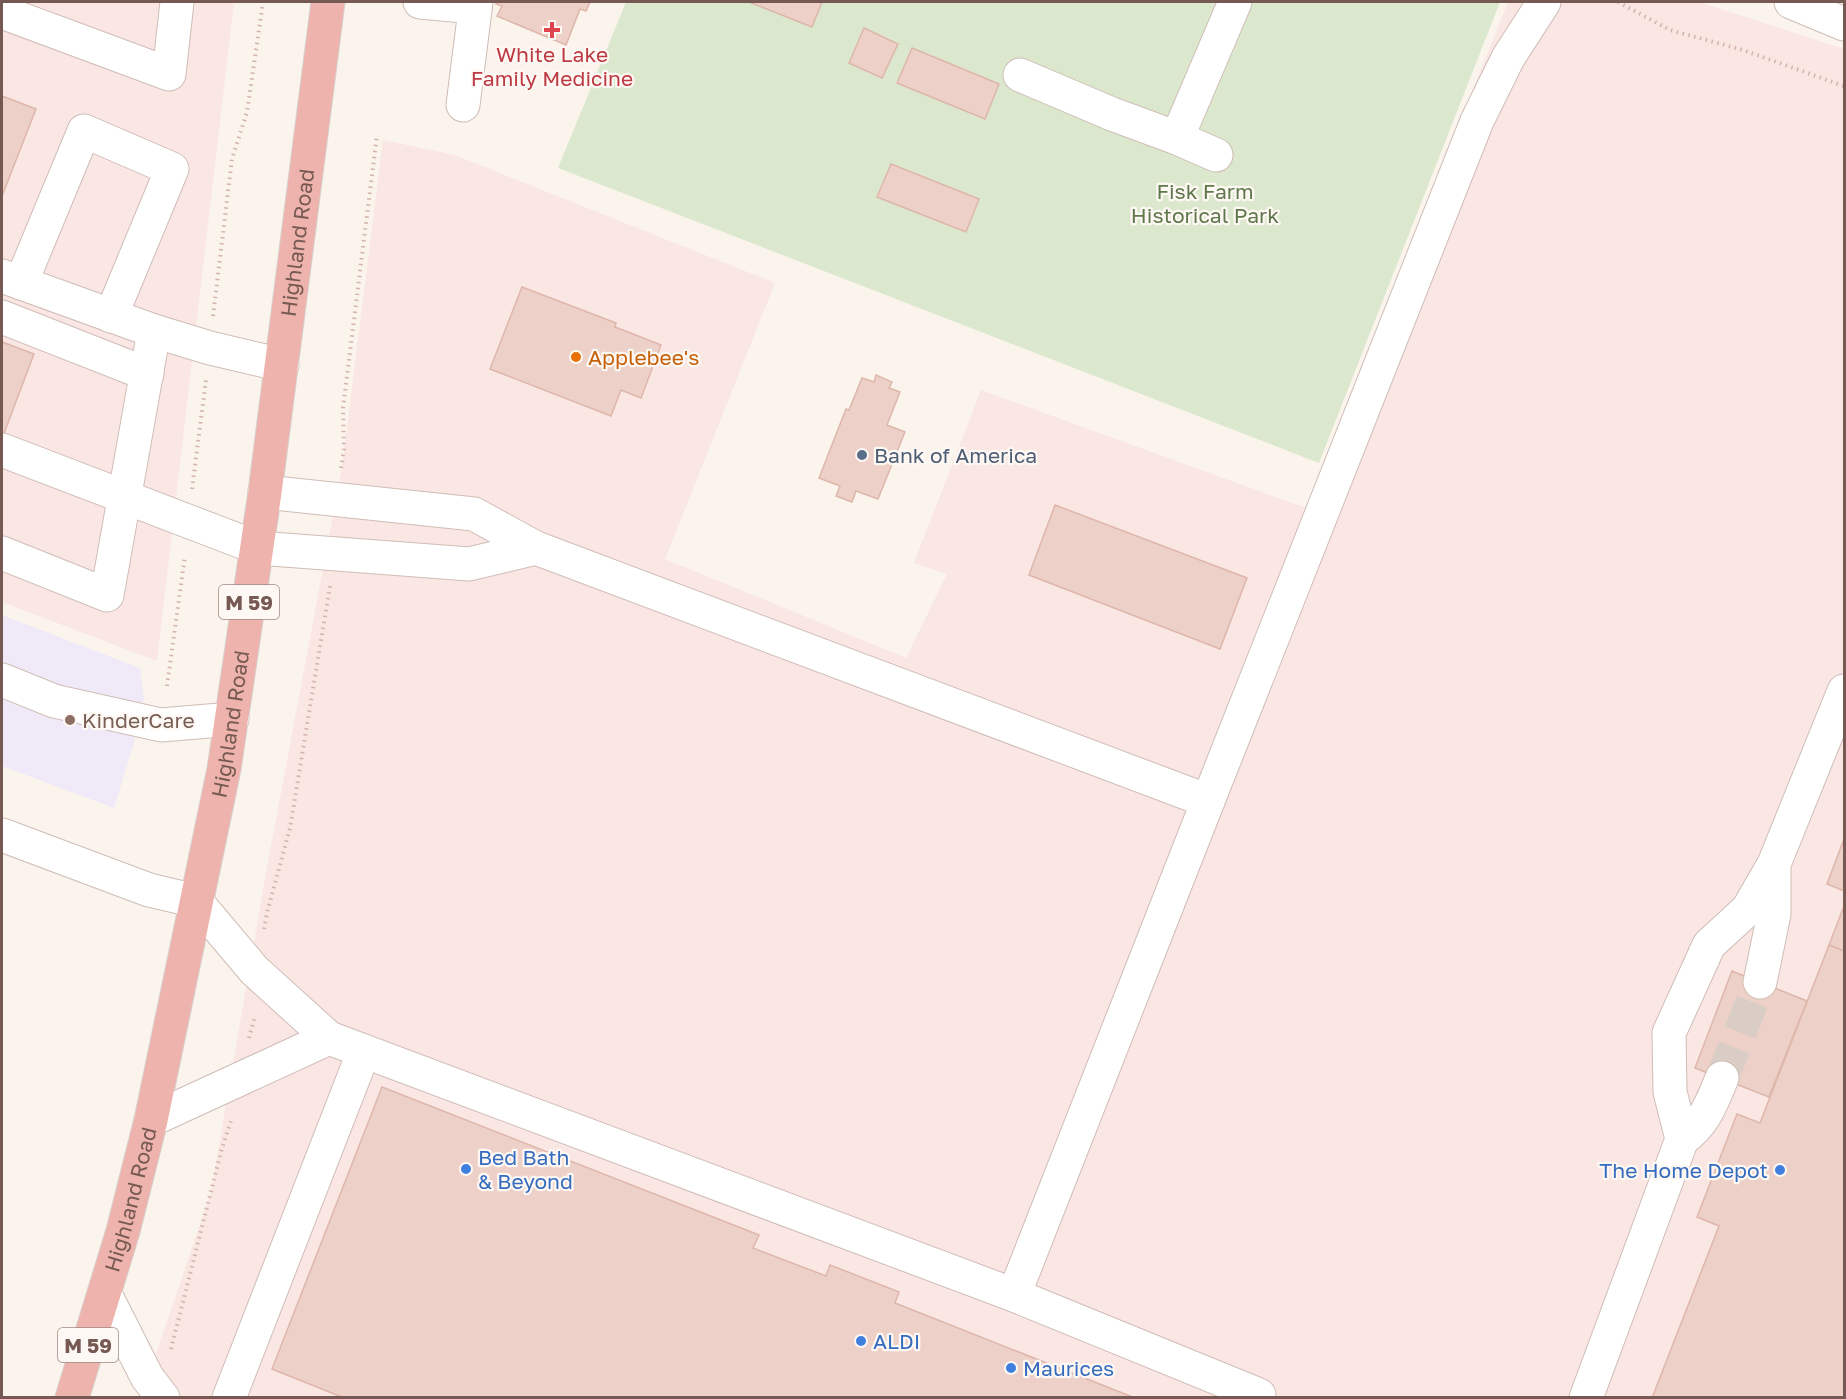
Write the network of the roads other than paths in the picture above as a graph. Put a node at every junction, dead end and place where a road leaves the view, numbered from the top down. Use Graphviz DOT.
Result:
graph roads {
  1 [pos="177,2"];
  2 [pos="328,2"];
  3 [pos="420,2"];
  4 [pos="1235,2"];
  5 [pos="1544,2"];
  6 [pos="1791,2"];
  7 [pos="476,4"];
  8 [pos="2,12"];
  9 [pos="1845,24"];
  10 [pos="1020,75"];
  11 [pos="463,105"];
  12 [pos="1177,138"];
  13 [pos="1216,155"];
  14 [pos="11,279"];
  15 [pos="111,316"];
  16 [pos="2,317"];
  17 [pos="154,331"];
  18 [pos="282,365"];
  19 [pos="147,374"];
  20 [pos="2,450"];
  21 [pos="266,492"];
  22 [pos="125,497"];
  23 [pos="258,548"];
  24 [pos="536,548"];
  25 [pos="2,553"];
  26 [pos="2,680"];
  27 [pos="1845,691"];
  28 [pos="232,719"];
  29 [pos="1208,801"];
  30 [pos="2,835"];
  31 [pos="1774,864"];
  32 [pos="196,902"];
  33 [pos="1760,982"];
  34 [pos="329,1038"];
  35 [pos="364,1051"];
  36 [pos="1722,1078"];
  37 [pos="151,1120"];
  38 [pos="1682,1139"];
  39 [pos="105,1293"];
  40 [pos="1014,1295"];
  41 [pos="160,1395"];
  42 [pos="72,1398"];
  43 [pos="229,1398"];
  44 [pos="1258,1398"];
  45 [pos="1586,1398"];
  1 -- 8 [label="street"];
  2 -- 18 [label="highway, Highland Road / M 59"];
  3 -- 7 [label="street"];
  4 -- 12 [label="street"];
  5 -- 29 [label="street"];
  6 -- 9 [label="street"];
  7 -- 11 [label="street"];
  10 -- 12 [label="street"];
  12 -- 13 [label="street"];
  14 -- 15 [label="street"];
  14 -- 15 [label="street"];
  15 -- 17 [label="street"];
  16 -- 19 [label="street"];
  17 -- 18 [label="street"];
  17 -- 19 [label="street"];
  18 -- 21 [label="highway, Highland Road / M 59"];
  19 -- 22 [label="street"];
  20 -- 22 [label="street"];
  21 -- 23 [label="highway, Highland Road / M 59"];
  21 -- 24 [label="street"];
  22 -- 23 [label="street"];
  22 -- 25 [label="street"];
  23 -- 24 [label="street"];
  23 -- 28 [label="highway, Highland Road / M 59"];
  24 -- 29 [label="street"];
  26 -- 28 [label="street"];
  27 -- 31 [label="street"];
  28 -- 32 [label="highway, Highland Road / M 59"];
  29 -- 40 [label="street"];
  30 -- 32 [label="street"];
  31 -- 33 [label="street"];
  31 -- 38 [label="street"];
  32 -- 34 [label="street"];
  32 -- 37 [label="highway, Highland Road / M 59"];
  34 -- 35 [label="street"];
  34 -- 37 [label="street"];
  35 -- 40 [label="street"];
  35 -- 43 [label="street"];
  36 -- 38 [label="street"];
  37 -- 39 [label="highway, Highland Road / M 59"];
  38 -- 45 [label="street"];
  39 -- 41 [label="street"];
  39 -- 42 [label="highway, Highland Road / M 59"];
  40 -- 44 [label="street"];
}
